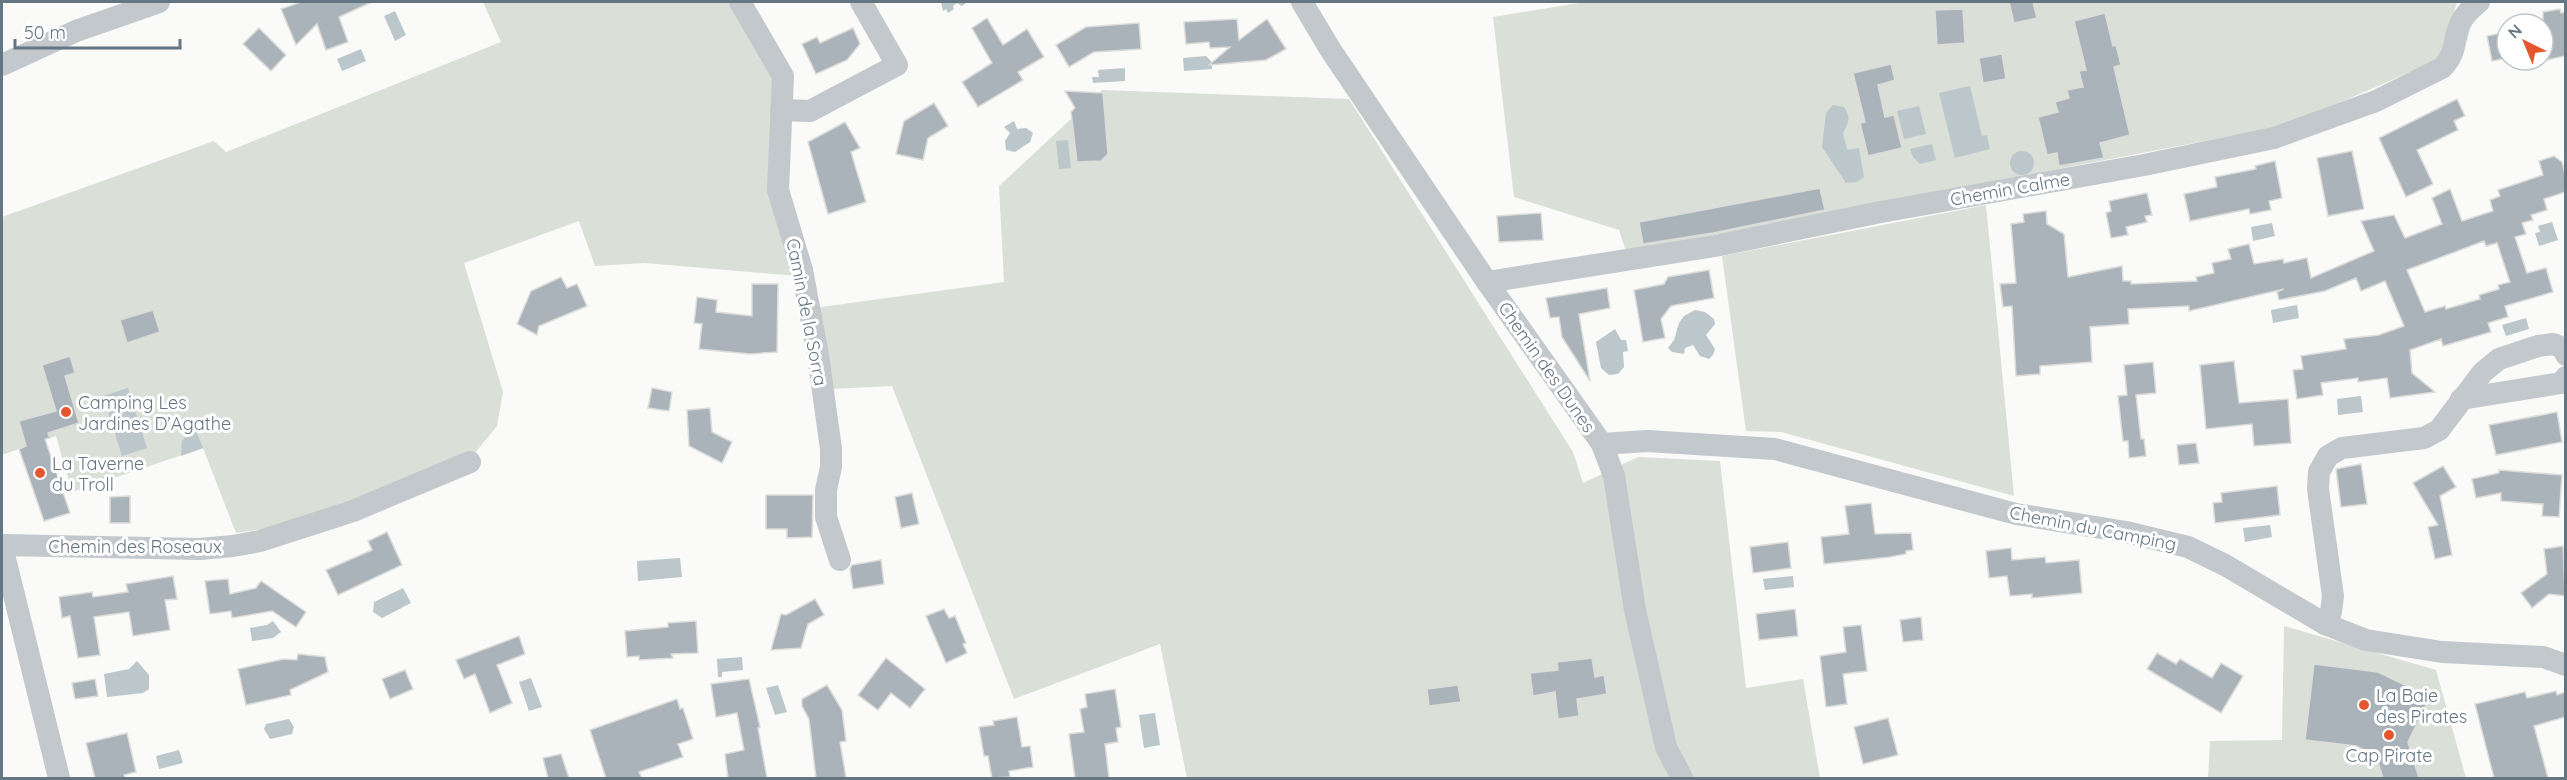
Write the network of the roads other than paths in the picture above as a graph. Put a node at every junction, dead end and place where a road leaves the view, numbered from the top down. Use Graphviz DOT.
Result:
graph roads {
  1 [pos="159,2"];
  2 [pos="740,2"];
  3 [pos="861,2"];
  4 [pos="1302,2"];
  5 [pos="2479,2"];
  6 [pos="2,64"];
  7 [pos="782,110"];
  8 [pos="1487,282"];
  9 [pos="2565,355"];
  10 [pos="2565,377"];
  11 [pos="2461,399"];
  12 [pos="1602,444"];
  13 [pos="470,462"];
  14 [pos="2,546"];
  15 [pos="840,560"];
  16 [pos="2325,624"];
  17 [pos="2565,666"];
  18 [pos="59,778"];
  19 [pos="1682,778"];
  1 -- 6 [label="street"];
  2 -- 7 [label="street, Camin de la Sorra"];
  3 -- 7 [label="street"];
  4 -- 8 [label="street, Chemin des Dunes"];
  5 -- 8 [label="street, Chemin Calme"];
  7 -- 15 [label="street, Camin de la Sorra"];
  8 -- 12 [label="street, Chemin des Dunes"];
  9 -- 11 [label="street"];
  10 -- 11 [label="street"];
  11 -- 16 [label="street"];
  12 -- 16 [label="street, Chemin du Camping"];
  12 -- 19 [label="street, Chemin des Dunes"];
  13 -- 14 [label="street, Chemin des Roseaux"];
  14 -- 18 [label="street"];
  16 -- 17 [label="street, Chemin du Camping"];
}
